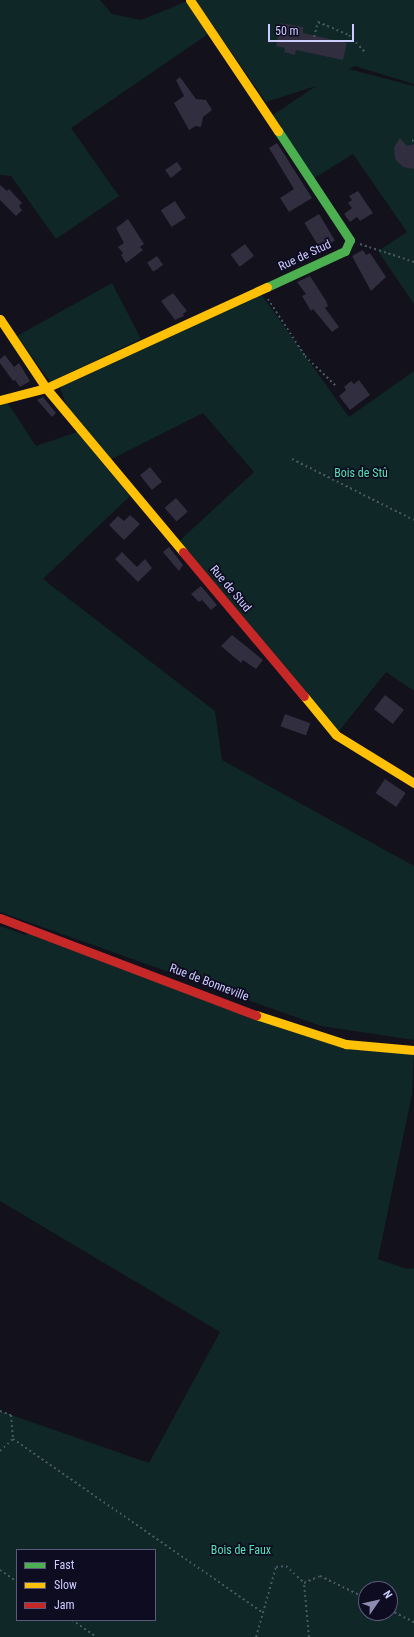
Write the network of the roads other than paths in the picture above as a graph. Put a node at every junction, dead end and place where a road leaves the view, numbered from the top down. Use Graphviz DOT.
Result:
graph roads {
  1 [pos="190,0"];
  2 [pos="0,320"];
  3 [pos="46,388"];
  4 [pos="0,400"];
  5 [pos="414,782"];
  6 [pos="0,918"];
  7 [pos="414,1050"];
  1 -- 3 [label="street, Rue de Stud"];
  2 -- 3 [label="street, Rue de Stud"];
  3 -- 4 [label="street, Rue de Stud"];
  3 -- 5 [label="street, Rue de Stud"];
  6 -- 7 [label="street, Rue de Bonneville"];
}
